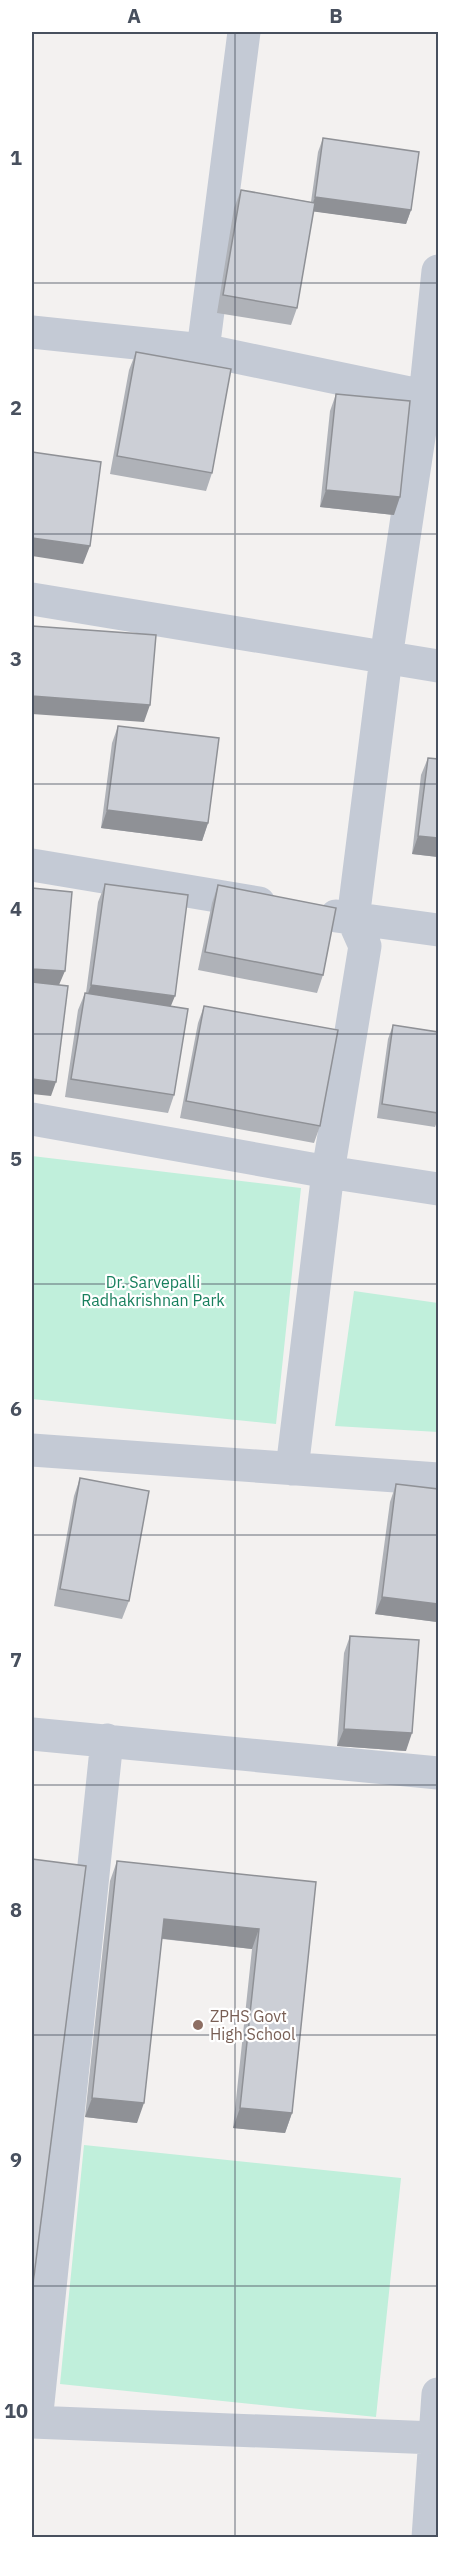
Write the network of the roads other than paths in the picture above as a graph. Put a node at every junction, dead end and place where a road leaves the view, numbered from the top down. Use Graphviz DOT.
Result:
graph roads {
  1 [pos="244,32"];
  2 [pos="438,272"];
  3 [pos="32,332"];
  4 [pos="203,350"];
  5 [pos="432,398"];
  6 [pos="32,599"];
  7 [pos="386,658"];
  8 [pos="438,666"];
  9 [pos="32,865"];
  10 [pos="353,919"];
  11 [pos="438,930"];
  12 [pos="32,1119"];
  13 [pos="328,1172"];
  14 [pos="438,1189"];
  15 [pos="32,1450"];
  16 [pos="292,1469"];
  17 [pos="438,1479"];
  18 [pos="32,1734"];
  19 [pos="107,1740"];
  20 [pos="438,1773"];
  21 [pos="438,2394"];
  22 [pos="34,2422"];
  23 [pos="435,2438"];
  24 [pos="428,2538"];
  1 -- 4 [label="street"];
  2 -- 5 [label="street"];
  3 -- 4 [label="street"];
  4 -- 5 [label="street"];
  5 -- 7 [label="street"];
  6 -- 7 [label="street"];
  7 -- 8 [label="street"];
  7 -- 10 [label="street"];
  9 -- 10 [label="street"];
  10 -- 11 [label="street"];
  10 -- 13 [label="street"];
  12 -- 13 [label="street"];
  13 -- 14 [label="street"];
  13 -- 16 [label="street"];
  15 -- 16 [label="street"];
  16 -- 17 [label="street"];
  18 -- 19 [label="street"];
  19 -- 20 [label="street"];
  19 -- 22 [label="street"];
  21 -- 23 [label="street"];
  22 -- 23 [label="street"];
  23 -- 24 [label="street"];
}
